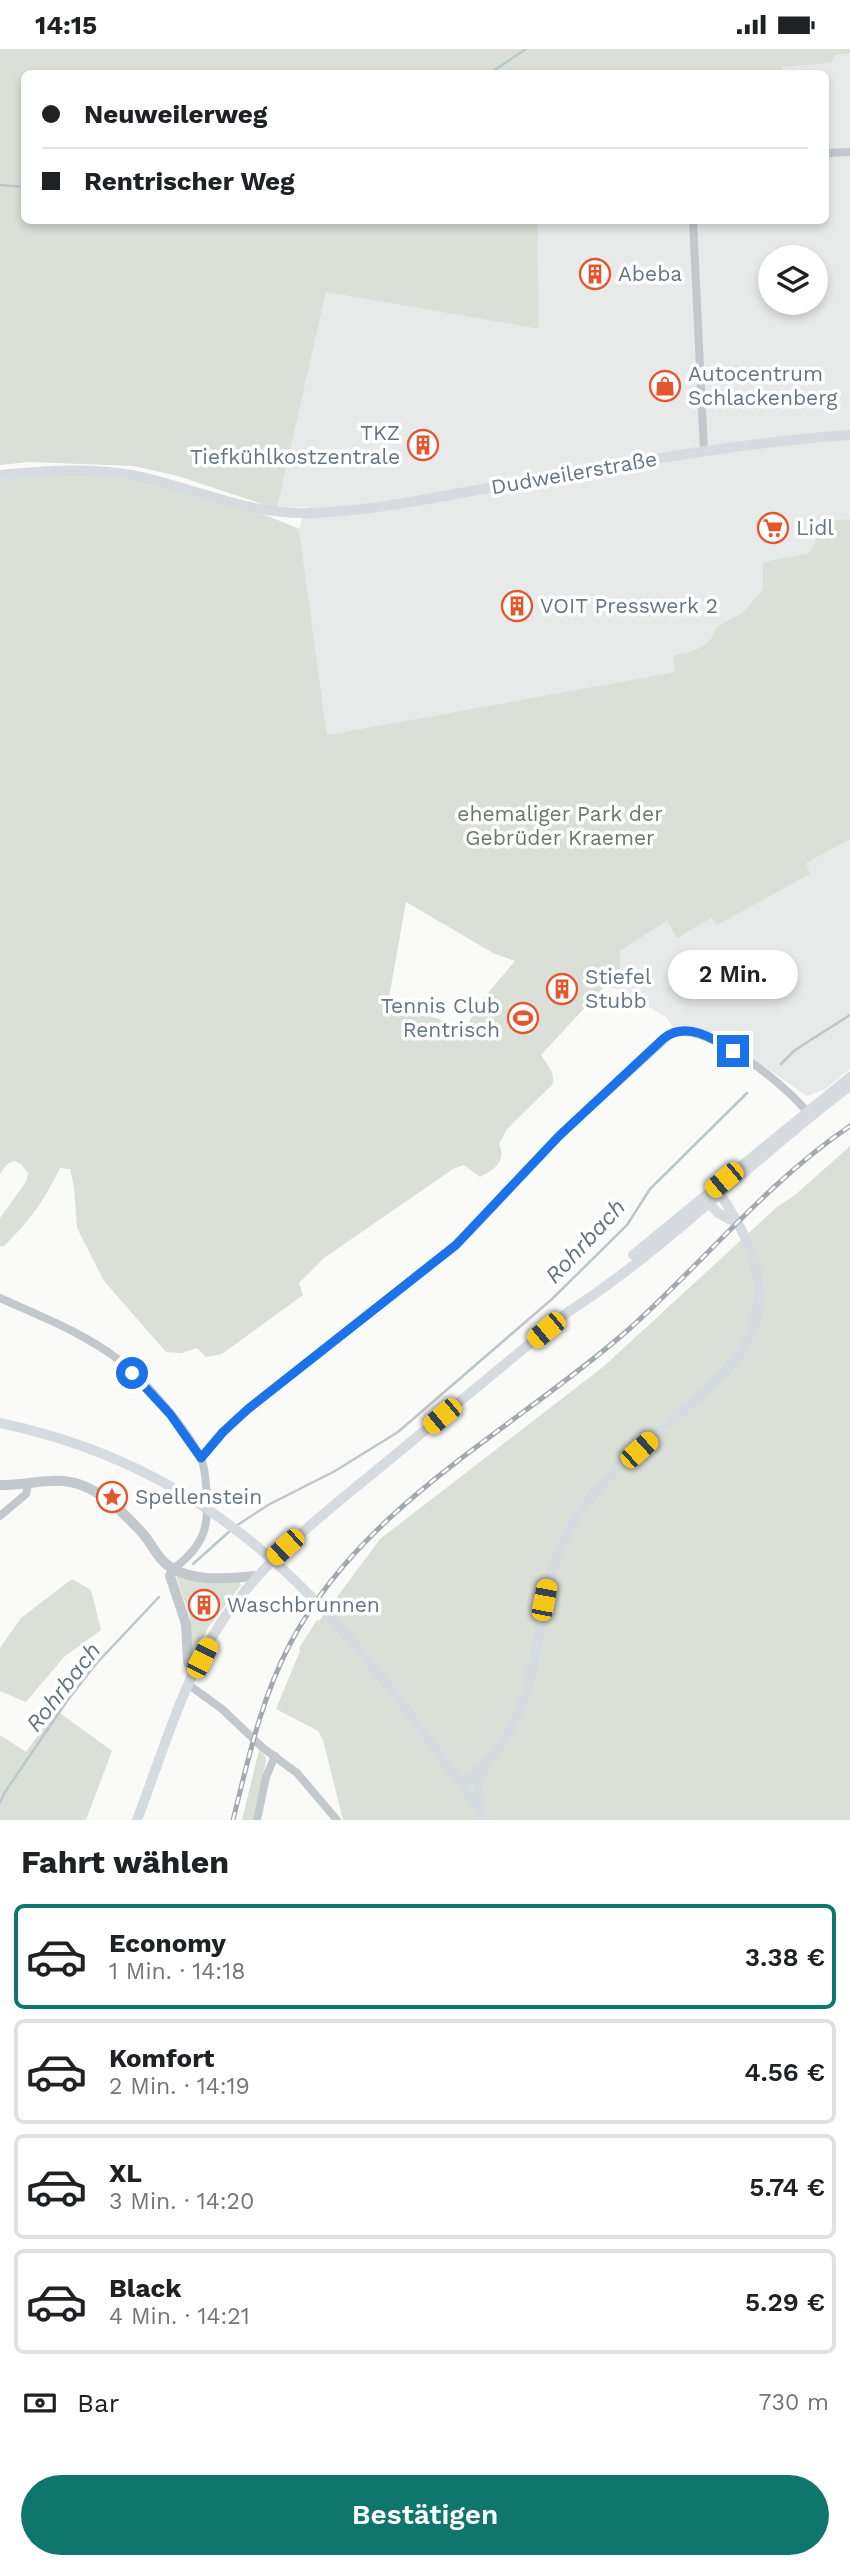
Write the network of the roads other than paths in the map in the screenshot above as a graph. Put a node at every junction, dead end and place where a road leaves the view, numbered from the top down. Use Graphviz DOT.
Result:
graph roads {
  1 [pos="850,152"];
  2 [pos="829,153"];
  3 [pos="693,224"];
  4 [pos="850,435"];
  5 [pos="704,451"];
  6 [pos="0,475"];
  7 [pos="850,1077"];
  8 [pos="850,1086"];
  9 [pos="809,1114"];
  10 [pos="720,1194"];
  11 [pos="708,1198"];
  12 [pos="735,1222"];
  13 [pos="0,1298"];
  14 [pos="0,1423"];
  15 [pos="201,1458"];
  16 [pos="3,1485"];
  17 [pos="27,1485"];
  18 [pos="0,1495"];
  19 [pos="0,1516"];
  20 [pos="173,1569"];
  21 [pos="257,1576"];
  22 [pos="191,1680"];
  23 [pos="275,1756"];
  24 [pos="486,1763"];
  25 [pos="460,1784"];
  26 [pos="484,1817"];
  27 [pos="141,1819"];
  28 [pos="257,1820"];
  29 [pos="337,1820"];
  1 -- 2 [label="street"];
  3 -- 5 [label="street"];
  4 -- 5 [label="main road, Dudweilerstraße"];
  5 -- 6 [label="main road, Dudweilerstraße"];
  7 -- 9 [label="main road"];
  8 -- 9 [label="main road"];
  9 -- 10 [label="main road"];
  9 -- 11 [label="main road"];
  9 -- 15 [label="street"];
  10 -- 11 [label="main road"];
  10 -- 12 [label="main road"];
  11 -- 12 [label="main road"];
  11 -- 21 [label="main road"];
  12 -- 24 [label="main road"];
  13 -- 15 [label="street"];
  14 -- 25 [label="main road"];
  15 -- 20 [label="street"];
  16 -- 17 [label="street"];
  16 -- 18 [label="street"];
  17 -- 19 [label="street"];
  17 -- 20 [label="street"];
  20 -- 21 [label="street"];
  20 -- 22 [label="street"];
  21 -- 22 [label="main road"];
  22 -- 23 [label="street"];
  22 -- 27 [label="main road"];
  23 -- 28 [label="street"];
  23 -- 29 [label="street"];
  24 -- 25 [label="main road"];
  24 -- 26 [label="main road"];
  25 -- 26 [label="main road"];
}
